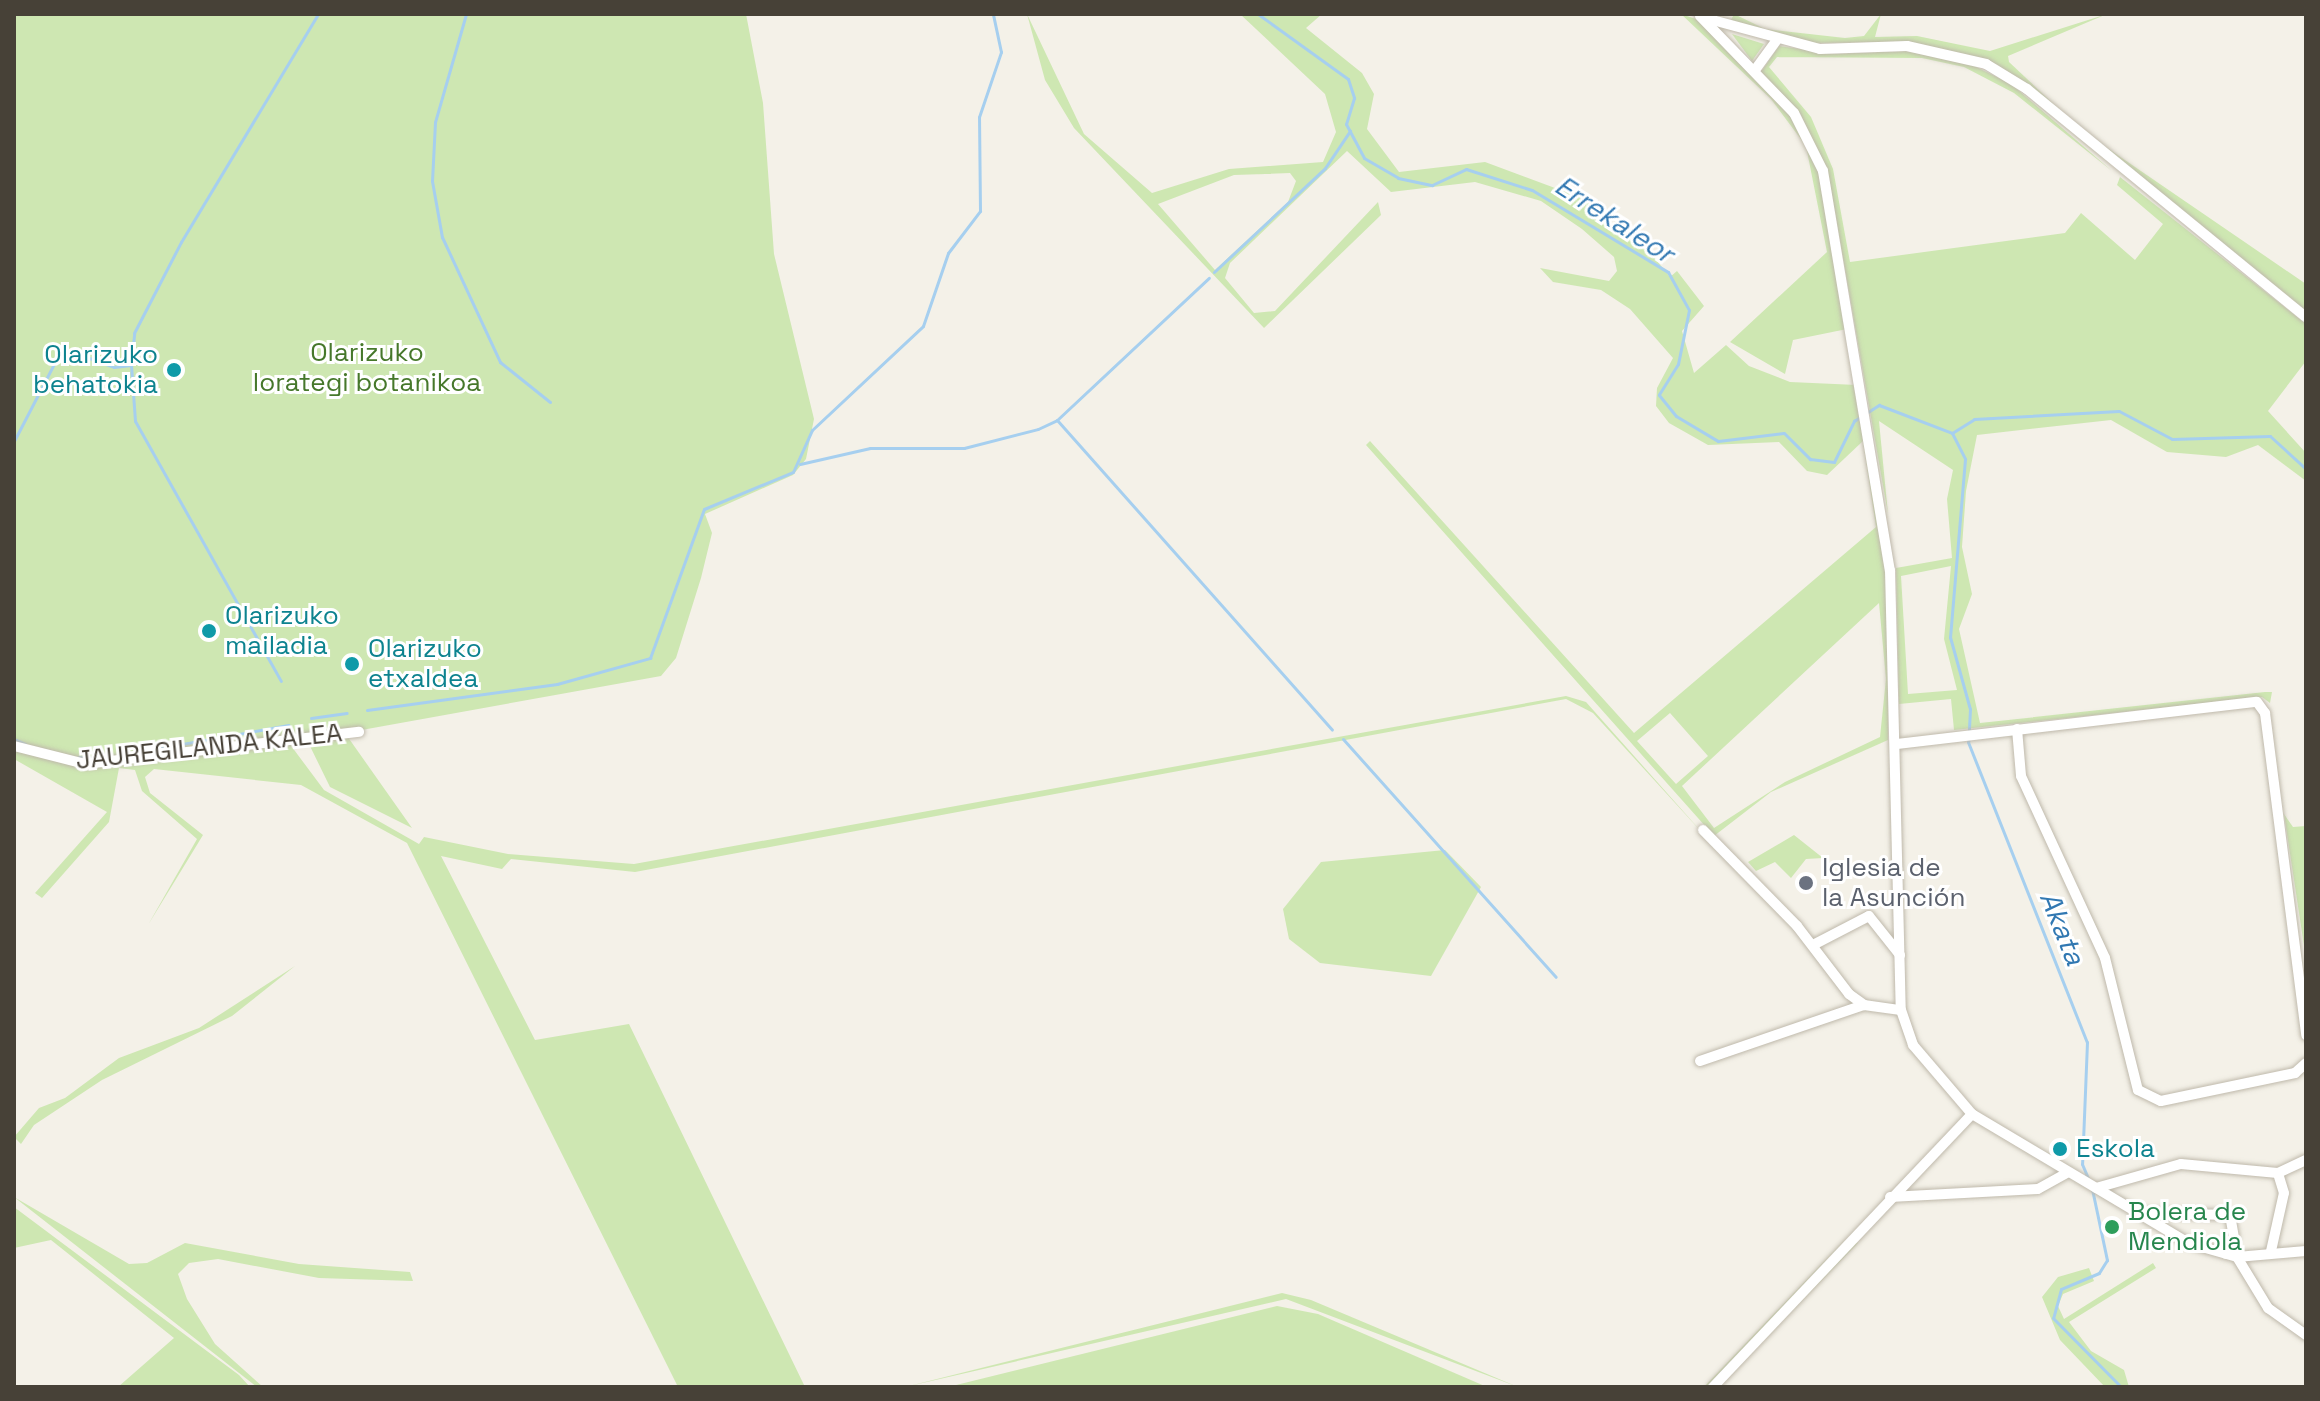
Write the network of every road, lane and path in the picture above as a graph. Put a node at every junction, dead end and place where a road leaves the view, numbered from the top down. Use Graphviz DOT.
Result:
graph roads {
  1 [pos="1698,15"];
  2 [pos="1776,41"];
  3 [pos="1755,70"];
  4 [pos="2306,317"];
  5 [pos="2017,729"];
  6 [pos="359,732"];
  7 [pos="1897,744"];
  8 [pos="14,746"];
  9 [pos="1703,830"];
  10 [pos="1813,945"];
  11 [pos="1901,957"];
  12 [pos="1864,1005"];
  13 [pos="1901,1010"];
  14 [pos="2306,1035"];
  15 [pos="1700,1061"];
  16 [pos="2306,1063"];
  17 [pos="1972,1114"];
  18 [pos="2306,1160"];
  19 [pos="2067,1173"];
  20 [pos="2278,1173"];
  21 [pos="2096,1188"];
  22 [pos="1890,1197"];
  23 [pos="2139,1213"];
  24 [pos="2271,1251"];
  25 [pos="2306,1251"];
  26 [pos="2225,1254"];
  27 [pos="2237,1257"];
  28 [pos="2306,1335"];
  29 [pos="1713,1387"];
  1 -- 2 [label="street"];
  1 -- 3 [label="street"];
  2 -- 3 [label="street"];
  2 -- 4 [label="street"];
  3 -- 7 [label="street"];
  5 -- 7 [label="street"];
  5 -- 14 [label="street"];
  5 -- 16 [label="street"];
  6 -- 8 [label="street, JAUREGILANDA KALEA"];
  7 -- 11 [label="street"];
  9 -- 10 [label="street"];
  10 -- 11 [label="street"];
  10 -- 12 [label="street"];
  11 -- 13 [label="street"];
  12 -- 13 [label="street"];
  12 -- 15 [label="street"];
  13 -- 17 [label="street"];
  17 -- 19 [label="street"];
  17 -- 22 [label="street"];
  18 -- 20 [label="street"];
  19 -- 21 [label="street"];
  19 -- 22 [label="street"];
  20 -- 21 [label="street"];
  20 -- 24 [label="street"];
  21 -- 23 [label="street"];
  22 -- 29 [label="street"];
  23 -- 26 [label="street"];
  23 -- 26 [label="street"];
  24 -- 25 [label="street"];
  24 -- 27 [label="street"];
  26 -- 27 [label="street"];
  27 -- 28 [label="street"];
}
